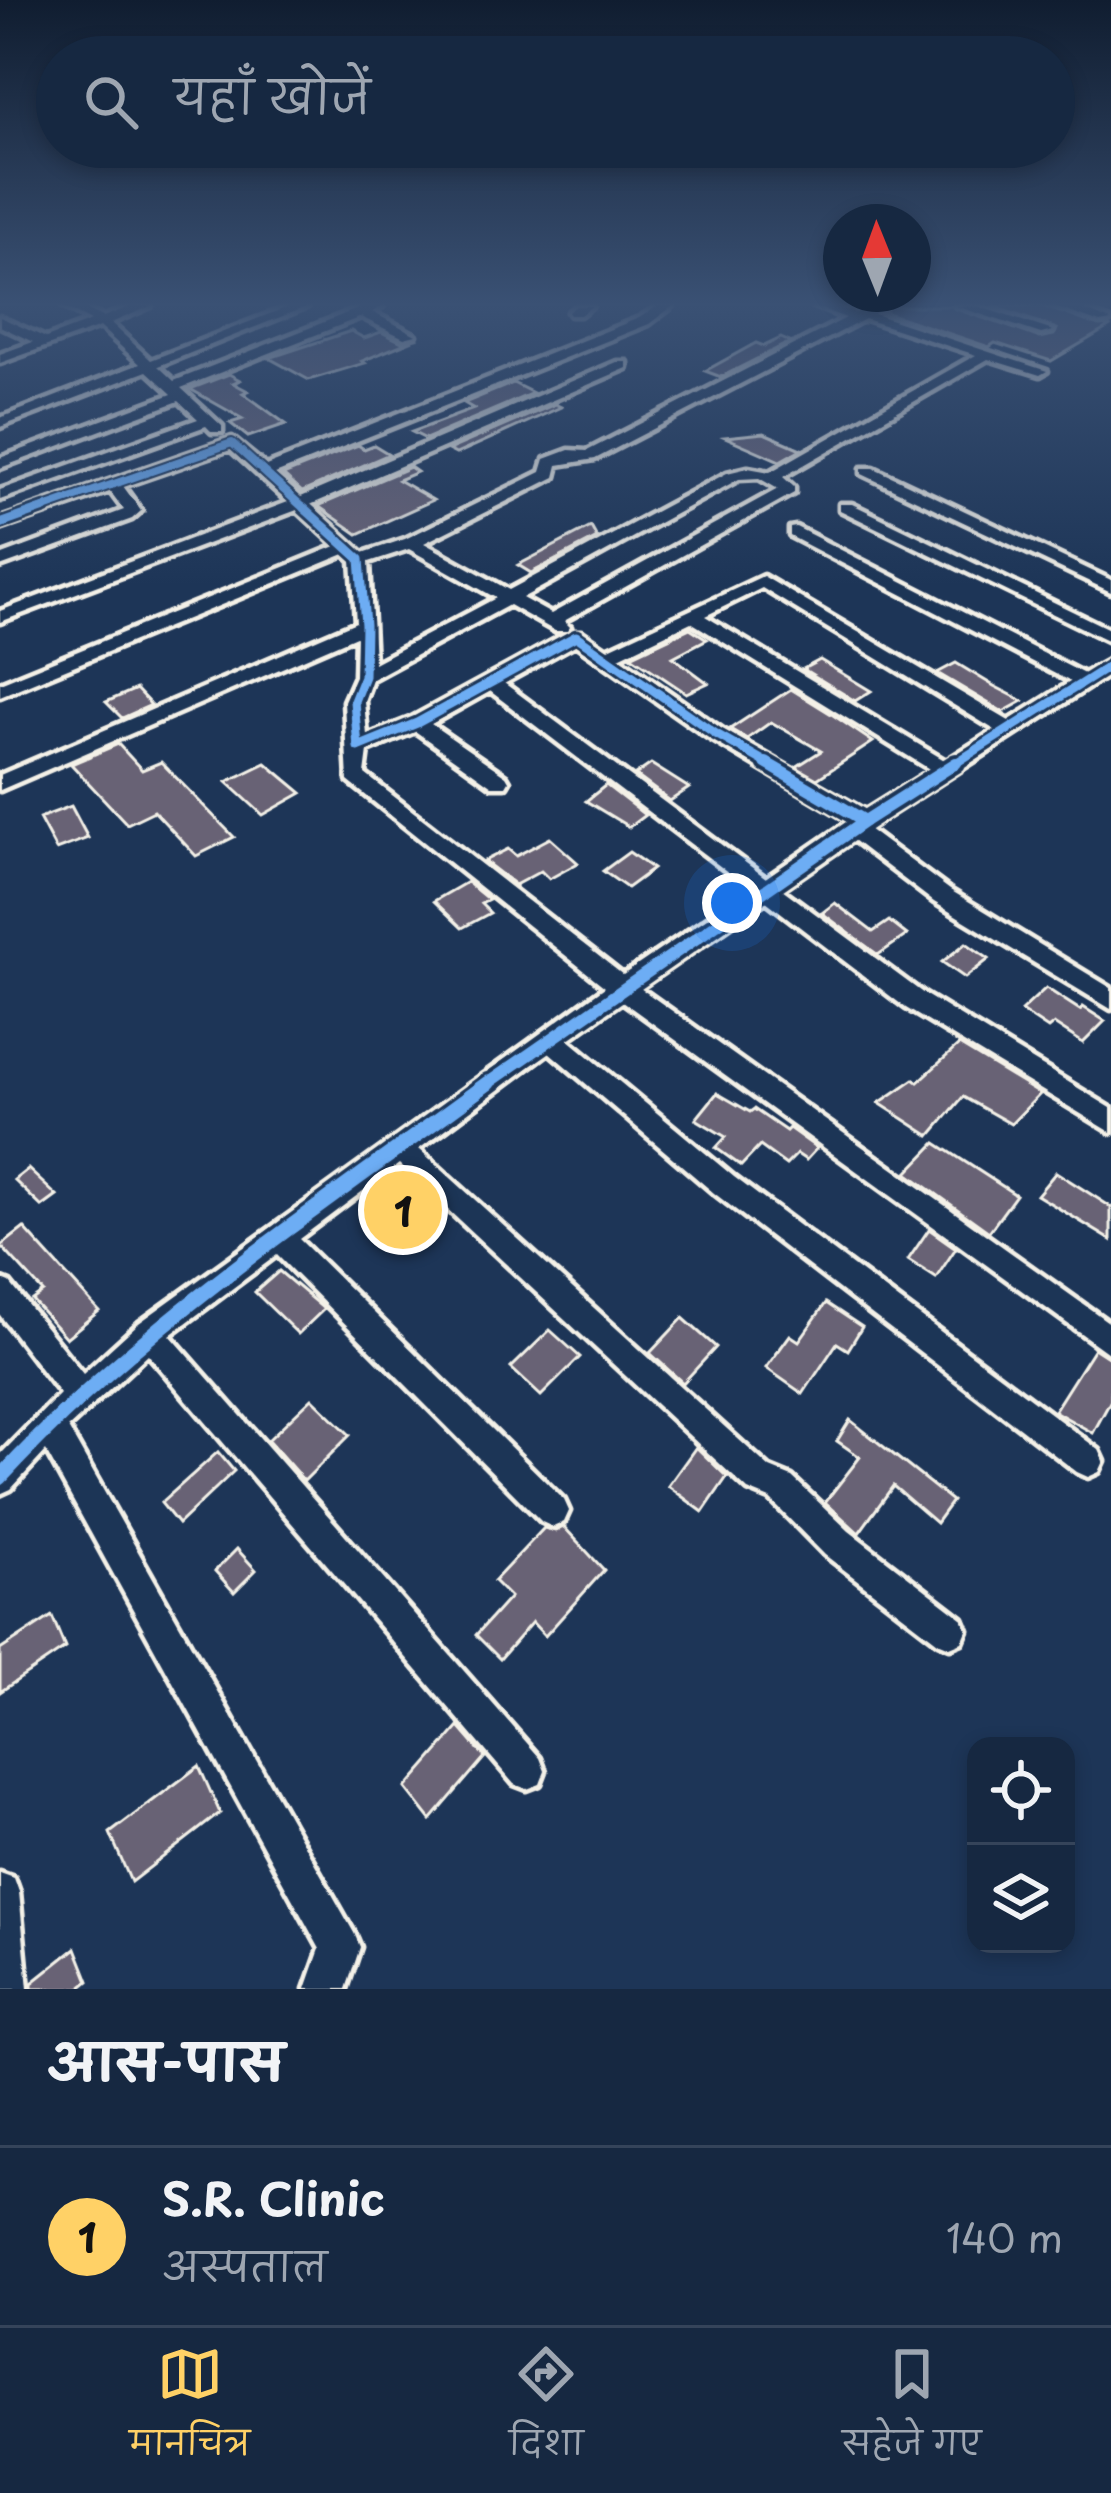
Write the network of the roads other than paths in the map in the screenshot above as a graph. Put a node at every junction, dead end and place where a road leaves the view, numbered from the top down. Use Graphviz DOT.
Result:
graph roads {
  1 [pos="66,399"];
  2 [pos="159,399"];
  3 [pos="183,399"];
  4 [pos="449,399"];
  5 [pos="543,399"];
  6 [pos="700,399"];
  7 [pos="909,399"];
  8 [pos="207,421"];
  9 [pos="0,423"];
  10 [pos="232,443"];
  11 [pos="0,463"];
  12 [pos="868,471"];
  13 [pos="265,472"];
  14 [pos="772,477"];
  15 [pos="114,485"];
  16 [pos="0,495"];
  17 [pos="301,503"];
  18 [pos="846,507"];
  19 [pos="0,524"];
  20 [pos="796,532"];
  21 [pos="412,543"];
  22 [pos="354,553"];
  23 [pos="0,562"];
  24 [pos="1111,586"];
  25 [pos="508,594"];
  26 [pos="693,616"];
  27 [pos="0,617"];
  28 [pos="552,621"];
  29 [pos="365,625"];
  30 [pos="576,636"];
  31 [pos="1111,637"];
  32 [pos="605,657"];
  33 [pos="1111,665"];
  34 [pos="364,676"];
  35 [pos="1085,682"];
  36 [pos="493,684"];
  37 [pos="0,690"];
  38 [pos="417,723"];
  39 [pos="1011,731"];
  40 [pos="358,747"];
  41 [pos="946,770"];
  42 [pos="499,781"];
  43 [pos="0,784"];
  44 [pos="859,825"];
  45 [pos="769,891"];
  46 [pos="624,989"];
  47 [pos="1111,1000"];
  48 [pos="550,1038"];
  49 [pos="1111,1121"];
  50 [pos="400,1148"];
  51 [pos="279,1238"];
  52 [pos="0,1292"];
  53 [pos="149,1334"];
  54 [pos="1111,1342"];
  55 [pos="81,1396"];
  56 [pos="49,1425"];
  57 [pos="1088,1461"];
  58 [pos="0,1478"];
  59 [pos="553,1511"];
  60 [pos="950,1630"];
  61 [pos="527,1771"];
  62 [pos="0,1892"];
  63 [pos="8,1989"];
  64 [pos="326,1989"];
  1 -- 9 [label="street"];
  2 -- 11 [label="street"];
  3 -- 8 [label="street"];
  4 -- 13 [label="street"];
  5 -- 17 [label="street"];
  6 -- 21 [label="street"];
  7 -- 14 [label="street"];
  8 -- 10 [label="street"];
  8 -- 16 [label="street"];
  10 -- 13 [label="street"];
  10 -- 15 [label="street"];
  12 -- 24 [label="street"];
  13 -- 17 [label="street"];
  14 -- 25 [label="street"];
  14 -- 28 [label="street"];
  15 -- 19 [label="street"];
  15 -- 23 [label="street"];
  17 -- 22 [label="street"];
  17 -- 27 [label="street"];
  18 -- 31 [label="street"];
  20 -- 35 [label="street"];
  21 -- 22 [label="street"];
  21 -- 25 [label="street"];
  22 -- 29 [label="street"];
  22 -- 37 [label="street"];
  25 -- 28 [label="street"];
  25 -- 34 [label="street"];
  26 -- 32 [label="street"];
  26 -- 39 [label="street"];
  26 -- 41 [label="street"];
  28 -- 30 [label="street"];
  29 -- 34 [label="street"];
  29 -- 43 [label="street"];
  30 -- 32 [label="street"];
  30 -- 36 [label="street"];
  32 -- 44 [label="street"];
  33 -- 35 [label="street"];
  34 -- 40 [label="street"];
  35 -- 39 [label="street"];
  36 -- 38 [label="street"];
  36 -- 45 [label="street"];
  38 -- 40 [label="street"];
  38 -- 42 [label="street"];
  39 -- 41 [label="street"];
  40 -- 46 [label="street"];
  41 -- 44 [label="street"];
  44 -- 45 [label="street"];
  44 -- 47 [label="street"];
  45 -- 46 [label="street"];
  45 -- 49 [label="street"];
  46 -- 48 [label="street"];
  46 -- 54 [label="street"];
  48 -- 50 [label="street"];
  48 -- 57 [label="street"];
  50 -- 51 [label="street"];
  50 -- 60 [label="street"];
  51 -- 53 [label="street"];
  51 -- 59 [label="street"];
  52 -- 55 [label="street"];
  53 -- 55 [label="street"];
  53 -- 61 [label="street"];
  55 -- 56 [label="street"];
  56 -- 58 [label="street"];
  56 -- 64 [label="street"];
  62 -- 63 [label="street"];
}
